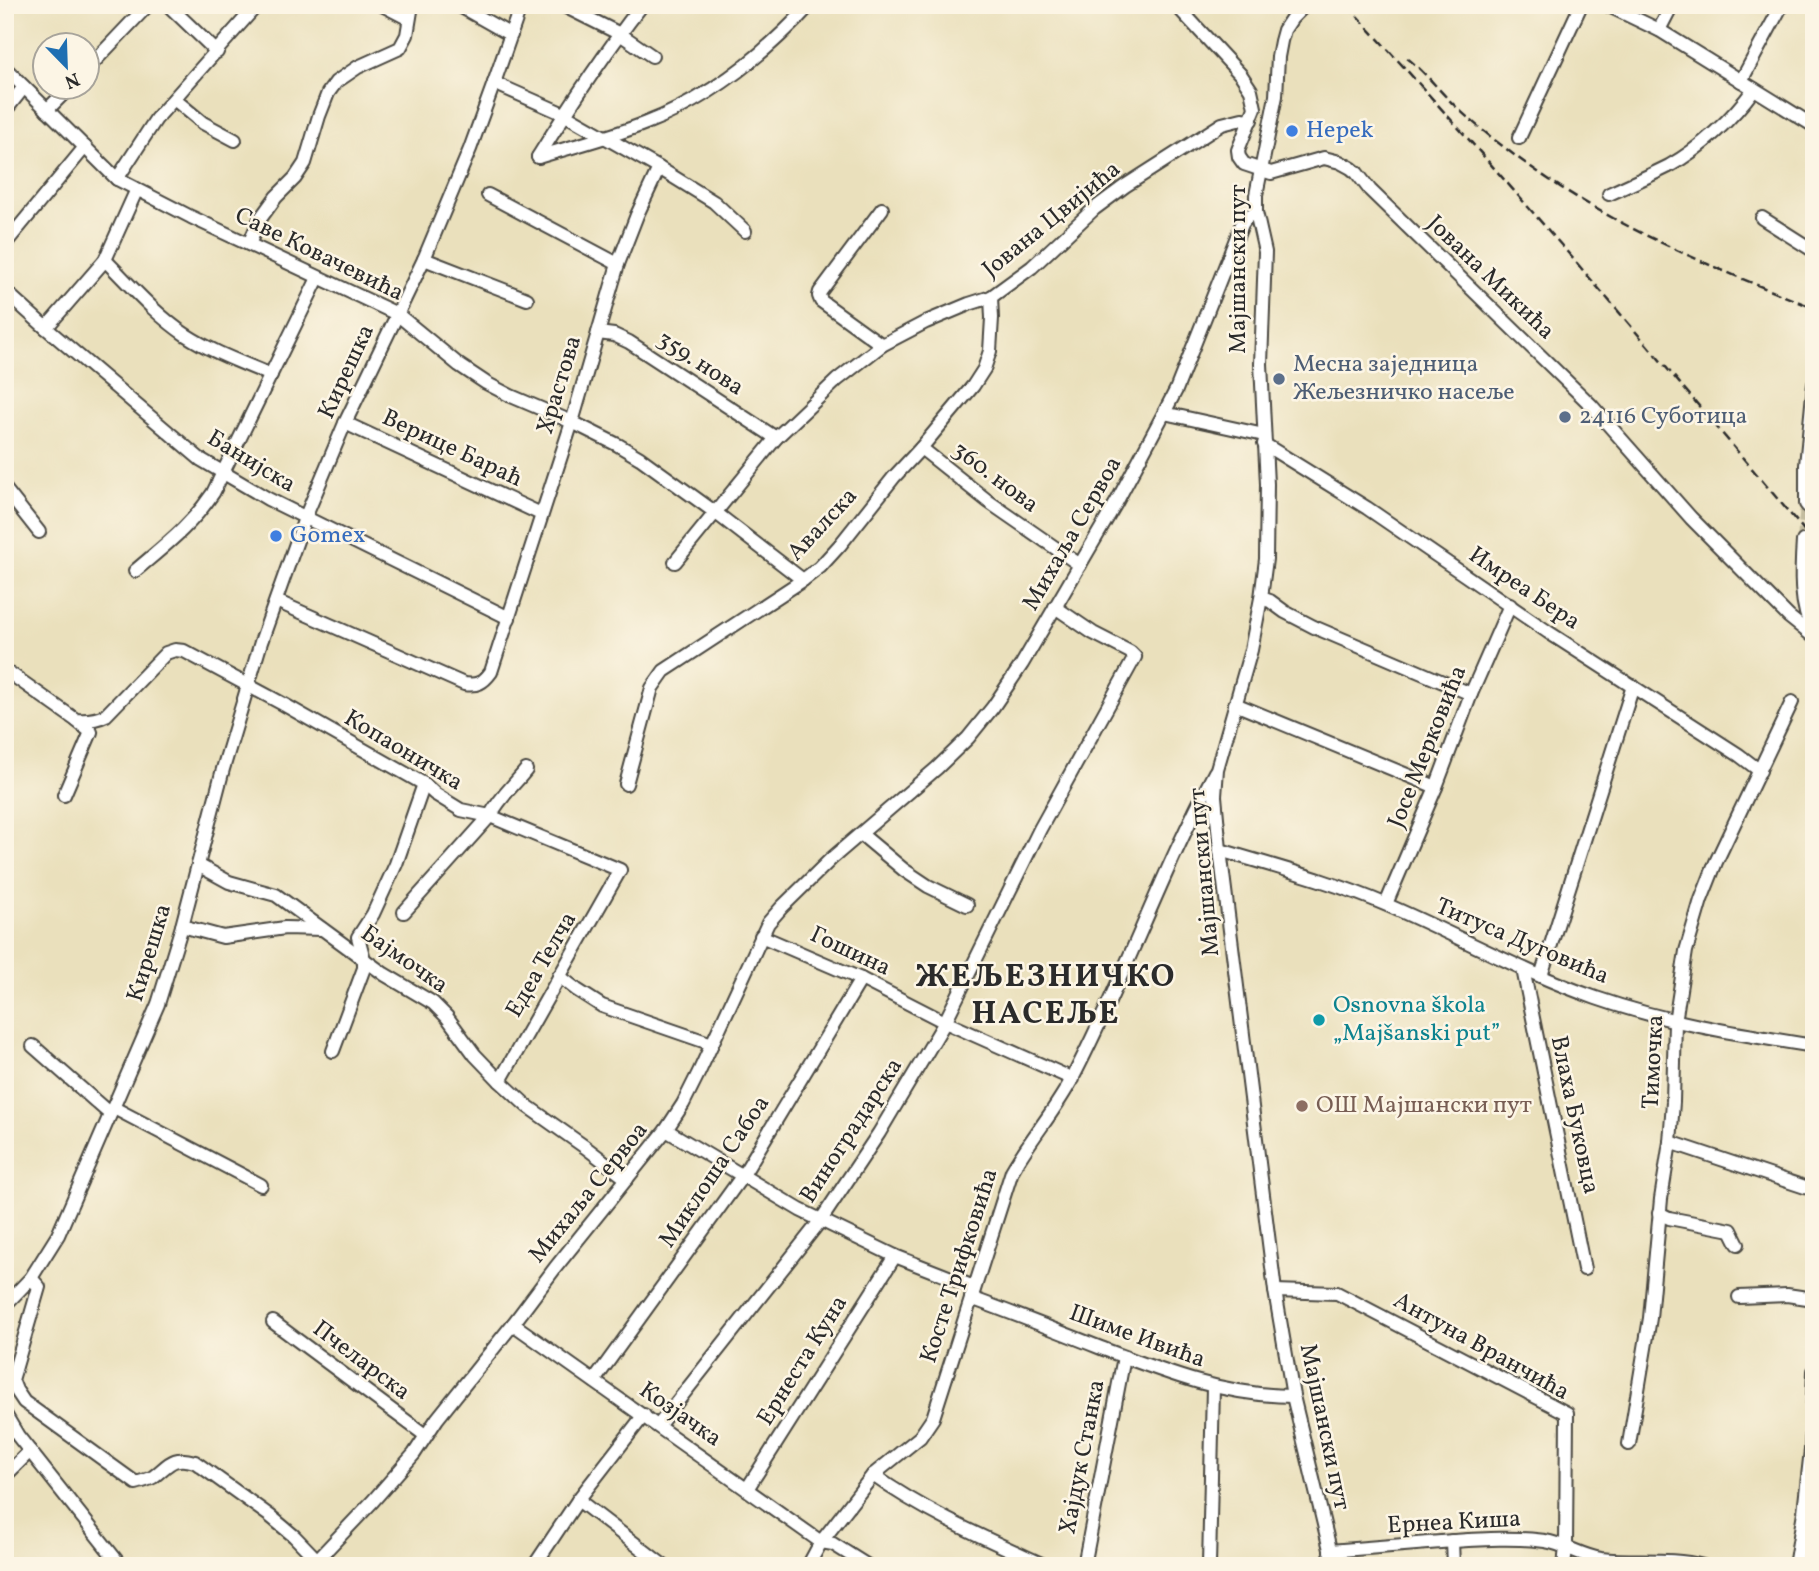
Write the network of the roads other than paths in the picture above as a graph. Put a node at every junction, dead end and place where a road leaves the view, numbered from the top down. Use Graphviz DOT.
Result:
graph roads {
  1 [pos="148,5"];
  2 [pos="169,5"];
  3 [pos="257,5"];
  4 [pos="382,5"];
  5 [pos="412,5"];
  6 [pos="458,5"];
  7 [pos="521,5"];
  8 [pos="562,5"];
  9 [pos="642,5"];
  10 [pos="810,5"];
  11 [pos="1177,5"];
  12 [pos="1581,5"];
  13 [pos="1607,5"];
  14 [pos="1672,5"];
  15 [pos="1782,5"];
  16 [pos="1301,9"];
  17 [pos="409,19"];
  18 [pos="1659,30"];
  19 [pos="620,34"];
  20 [pos="511,35"];
  21 [pos="217,52"];
  22 [pos="102,53"];
  23 [pos="652,57"];
  24 [pos="5,68"];
  25 [pos="1741,81"];
  26 [pos="495,83"];
  27 [pos="24,87"];
  28 [pos="1754,89"];
  29 [pos="174,99"];
  30 [pos="55,102"];
  31 [pos="47,110"];
  32 [pos="5,111"];
  33 [pos="564,114"];
  34 [pos="1251,120"];
  35 [pos="1814,126"];
  36 [pos="604,137"];
  37 [pos="1519,138"];
  38 [pos="235,140"];
  39 [pos="85,147"];
  40 [pos="659,168"];
  41 [pos="1260,171"];
  42 [pos="117,178"];
  43 [pos="137,190"];
  44 [pos="1609,194"];
  45 [pos="488,195"];
  46 [pos="882,209"];
  47 [pos="1256,212"];
  48 [pos="1762,218"];
  49 [pos="744,232"];
  50 [pos="5,244"];
  51 [pos="249,244"];
  52 [pos="1814,251"];
  53 [pos="425,259"];
  54 [pos="106,261"];
  55 [pos="618,264"];
  56 [pos="318,278"];
  57 [pos="5,290"];
  58 [pos="990,297"];
  59 [pos="527,299"];
  60 [pos="397,314"];
  61 [pos="46,328"];
  62 [pos="598,333"];
  63 [pos="882,345"];
  64 [pos="271,375"];
  65 [pos="1814,384"];
  66 [pos="1164,413"];
  67 [pos="572,422"];
  68 [pos="345,423"];
  69 [pos="776,438"];
  70 [pos="1264,440"];
  71 [pos="921,448"];
  72 [pos="1810,466"];
  73 [pos="221,472"];
  74 [pos="5,489"];
  75 [pos="1810,509"];
  76 [pos="716,513"];
  77 [pos="541,514"];
  78 [pos="305,518"];
  79 [pos="39,532"];
  80 [pos="1803,541"];
  81 [pos="675,562"];
  82 [pos="1080,565"];
  83 [pos="135,571"];
  84 [pos="803,580"];
  85 [pos="1261,598"];
  86 [pos="275,601"];
  87 [pos="1804,604"];
  88 [pos="1510,605"];
  89 [pos="1055,607"];
  90 [pos="1789,617"];
  91 [pos="509,618"];
  92 [pos="1814,635"];
  93 [pos="5,672"];
  94 [pos="248,686"];
  95 [pos="1633,686"];
  96 [pos="1471,694"];
  97 [pos="1792,702"];
  98 [pos="1236,704"];
  99 [pos="98,719"];
  100 [pos="76,720"];
  101 [pos="91,732"];
  102 [pos="1217,769"];
  103 [pos="527,770"];
  104 [pos="1760,771"];
  105 [pos="424,784"];
  106 [pos="626,784"];
  107 [pos="1436,787"];
  108 [pos="64,795"];
  109 [pos="490,816"];
  110 [pos="861,834"];
  111 [pos="1220,850"];
  112 [pos="198,865"];
  113 [pos="620,870"];
  114 [pos="1386,904"];
  115 [pos="967,905"];
  116 [pos="404,912"];
  117 [pos="182,926"];
  118 [pos="323,929"];
  119 [pos="761,936"];
  120 [pos="364,959"];
  121 [pos="1523,969"];
  122 [pos="559,976"];
  123 [pos="1541,976"];
  124 [pos="861,979"];
  125 [pos="945,1022"];
  126 [pos="1675,1022"];
  127 [pos="712,1044"];
  128 [pos="33,1046"];
  129 [pos="1814,1046"];
  130 [pos="333,1051"];
  131 [pos="1073,1079"];
  132 [pos="500,1081"];
  133 [pos="112,1111"];
  134 [pos="666,1130"];
  135 [pos="1670,1142"];
  136 [pos="743,1175"];
  137 [pos="627,1179"];
  138 [pos="261,1185"];
  139 [pos="1814,1190"];
  140 [pos="1659,1213"];
  141 [pos="821,1220"];
  142 [pos="1738,1244"];
  143 [pos="895,1256"];
  144 [pos="1584,1269"];
  145 [pos="31,1279"];
  146 [pos="1275,1291"];
  147 [pos="973,1292"];
  148 [pos="1739,1297"];
  149 [pos="1814,1299"];
  150 [pos="10,1301"];
  151 [pos="5,1314"];
  152 [pos="272,1322"];
  153 [pos="513,1324"];
  154 [pos="1124,1357"];
  155 [pos="1814,1371"];
  156 [pos="594,1381"];
  157 [pos="1213,1387"];
  158 [pos="1293,1395"];
  159 [pos="5,1414"];
  160 [pos="643,1415"];
  161 [pos="5,1423"];
  162 [pos="658,1426"];
  163 [pos="425,1435"];
  164 [pos="18,1436"];
  165 [pos="1629,1444"];
  166 [pos="1812,1450"];
  167 [pos="30,1451"];
  168 [pos="873,1475"];
  169 [pos="5,1479"];
  170 [pos="747,1489"];
  171 [pos="578,1500"];
  172 [pos="1452,1541"];
  173 [pos="821,1542"];
  174 [pos="1566,1546"];
  175 [pos="1330,1551"];
  176 [pos="320,1563"];
  177 [pos="1628,1563"];
  178 [pos="121,1566"];
  179 [pos="534,1566"];
  180 [pos="664,1566"];
  181 [pos="808,1566"];
  182 [pos="867,1566"];
  183 [pos="1046,1566"];
  184 [pos="1084,1566"];
  185 [pos="1209,1566"];
  186 [pos="1334,1566"];
  187 [pos="1453,1566"];
  188 [pos="1564,1566"];
  189 [pos="1703,1566"];
  190 [pos="1796,1566"];
  1 -- 22 [label="street"];
  2 -- 21 [label="street"];
  3 -- 21 [label="street"];
  4 -- 17 [label="street"];
  5 -- 17 [label="street"];
  6 -- 20 [label="street"];
  7 -- 20 [label="street, Кирешка"];
  8 -- 19 [label="street"];
  9 -- 19 [label="street"];
  10 -- 36 [label="street"];
  11 -- 34 [label="street"];
  12 -- 37 [label="street"];
  13 -- 18 [label="street"];
  14 -- 18 [label="street"];
  15 -- 25 [label="street"];
  16 -- 41 [label="street, Мајшански пут"];
  17 -- 51 [label="street"];
  18 -- 25 [label="street"];
  19 -- 23 [label="street"];
  19 -- 33 [label="street"];
  20 -- 26 [label="street, Кирешка"];
  21 -- 29 [label="street"];
  24 -- 27 [label="street, Саве Ковачевића"];
  25 -- 28 [label="street"];
  26 -- 33 [label="street"];
  26 -- 53 [label="street, Кирешка"];
  27 -- 31 [label="street, Саве Ковачевића"];
  27 -- 32 [label="street"];
  28 -- 35 [label="street"];
  28 -- 44 [label="street"];
  29 -- 38 [label="street"];
  29 -- 42 [label="street"];
  30 -- 31 [label="street"];
  31 -- 39 [label="street, Саве Ковачевића"];
  33 -- 36 [label="street"];
  33 -- 36 [label="street"];
  34 -- 41 [label="street"];
  34 -- 58 [label="street, Јована Цвијића"];
  36 -- 40 [label="street"];
  39 -- 42 [label="street, Саве Ковачевића"];
  39 -- 50 [label="street"];
  40 -- 49 [label="street"];
  40 -- 55 [label="street, Храстова"];
  41 -- 47 [label="street, Мајшански пут"];
  41 -- 90 [label="street, Јована Микића"];
  42 -- 43 [label="street, Саве Ковачевића"];
  43 -- 51 [label="street, Саве Ковачевића"];
  43 -- 54 [label="street"];
  45 -- 55 [label="street"];
  46 -- 63 [label="street"];
  47 -- 66 [label="street, Михаља Сервоа"];
  47 -- 70 [label="street, Мајшански пут"];
  48 -- 52 [label="street"];
  51 -- 56 [label="street, Саве Ковачевића"];
  53 -- 59 [label="street"];
  53 -- 60 [label="street, Кирешка"];
  54 -- 61 [label="street"];
  54 -- 64 [label="street"];
  55 -- 62 [label="street, Храстова"];
  56 -- 60 [label="street, Саве Ковачевића"];
  56 -- 64 [label="street"];
  57 -- 61 [label="street, Банијска"];
  58 -- 63 [label="street, Јована Цвијића"];
  58 -- 71 [label="street, Авалска"];
  60 -- 67 [label="street, Саве Ковачевића"];
  60 -- 68 [label="street, Кирешка"];
  61 -- 73 [label="street, Банијска"];
  62 -- 67 [label="street, Храстова"];
  62 -- 69 [label="street, 359. нова"];
  63 -- 69 [label="street, Јована Цвијића"];
  64 -- 73 [label="street"];
  65 -- 72 [label="street"];
  66 -- 70 [label="street, Имреа Бера"];
  66 -- 82 [label="street, Михаља Сервоа"];
  67 -- 76 [label="street, Саве Ковачевића"];
  67 -- 77 [label="street, Храстова"];
  68 -- 77 [label="street, Верице Бараћ"];
  68 -- 78 [label="street, Кирешка"];
  69 -- 76 [label="street, Јована Цвијића"];
  70 -- 85 [label="street, Мајшански пут"];
  70 -- 88 [label="street, Имреа Бера"];
  71 -- 82 [label="street, 360. нова"];
  71 -- 84 [label="street, Авалска"];
  72 -- 75 [label="street"];
  73 -- 78 [label="street, Банијска"];
  73 -- 83 [label="street"];
  74 -- 79 [label="street"];
  76 -- 81 [label="street, Јована Цвијића"];
  76 -- 84 [label="street, Саве Ковачевића"];
  77 -- 91 [label="street, Храстова"];
  78 -- 86 [label="street, Кирешка"];
  78 -- 91 [label="street, Банијска"];
  80 -- 87 [label="street"];
  82 -- 89 [label="street, Михаља Сервоа"];
  84 -- 106 [label="street, Авалска"];
  85 -- 96 [label="street"];
  85 -- 98 [label="street, Мајшански пут"];
  86 -- 91 [label="street"];
  86 -- 94 [label="street, Кирешка"];
  87 -- 90 [label="street"];
  87 -- 92 [label="street"];
  88 -- 95 [label="street, Имреа Бера"];
  88 -- 96 [label="street, Јосе Мерковића"];
  89 -- 110 [label="street, Михаља Сервоа"];
  89 -- 125 [label="street, Виноградарска"];
  90 -- 92 [label="street, Јована Микића"];
  93 -- 100 [label="street"];
  94 -- 99 [label="street"];
  94 -- 105 [label="street, Копаоничка"];
  94 -- 112 [label="street, Кирешка"];
  95 -- 104 [label="street, Имреа Бера"];
  95 -- 123 [label="street"];
  96 -- 107 [label="street, Јосе Мерковића"];
  97 -- 104 [label="street, Тимочка"];
  98 -- 102 [label="street, Мајшански пут"];
  98 -- 107 [label="street"];
  99 -- 100 [label="street"];
  99 -- 101 [label="street"];
  100 -- 101 [label="street"];
  101 -- 108 [label="street"];
  102 -- 111 [label="street, Мајшански пут"];
  102 -- 131 [label="street, Косте Трифковића"];
  103 -- 109 [label="street"];
  104 -- 126 [label="street, Тимочка"];
  105 -- 109 [label="street, Копаоничка"];
  105 -- 120 [label="street"];
  107 -- 114 [label="street, Јосе Мерковића"];
  109 -- 113 [label="street, Копаоничка"];
  109 -- 116 [label="street"];
  110 -- 115 [label="street"];
  110 -- 119 [label="street, Михаља Сервоа"];
  111 -- 114 [label="street, Титуса Дуговића"];
  111 -- 146 [label="street, Мајшански пут"];
  112 -- 117 [label="street, Кирешка"];
  112 -- 118 [label="street"];
  113 -- 122 [label="street, Едеа Телча"];
  114 -- 121 [label="street, Титуса Дуговића"];
  117 -- 118 [label="street, Бајмочка"];
  117 -- 133 [label="street, Кирешка"];
  118 -- 120 [label="street, Бајмочка"];
  119 -- 124 [label="street, Гошина"];
  119 -- 127 [label="street, Михаља Сервоа"];
  120 -- 130 [label="street"];
  120 -- 132 [label="street, Бајмочка"];
  121 -- 123 [label="street, Титуса Дуговића"];
  121 -- 144 [label="street, Влаха Буковца"];
  122 -- 127 [label="street"];
  122 -- 132 [label="street, Едеа Телча"];
  123 -- 126 [label="street, Титуса Дуговића"];
  124 -- 125 [label="street, Гошина"];
  124 -- 136 [label="street, Миклоша Сабоа"];
  125 -- 131 [label="street, Гошина"];
  125 -- 141 [label="street, Виноградарска"];
  126 -- 129 [label="street, Титуса Дуговића"];
  126 -- 135 [label="street, Тимочка"];
  127 -- 134 [label="street, Михаља Сервоа"];
  128 -- 133 [label="street"];
  131 -- 147 [label="street, Косте Трифковића"];
  132 -- 137 [label="street, Бајмочка"];
  133 -- 138 [label="street"];
  133 -- 145 [label="street, Кирешка"];
  134 -- 136 [label="street, Шиме Ивића"];
  134 -- 137 [label="street, Михаља Сервоа"];
  135 -- 139 [label="street"];
  135 -- 140 [label="street, Тимочка"];
  136 -- 141 [label="street, Шиме Ивића"];
  136 -- 156 [label="street, Миклоша Сабоа"];
  137 -- 153 [label="street, Михаља Сервоа"];
  140 -- 142 [label="street"];
  140 -- 165 [label="street, Тимочка"];
  141 -- 143 [label="street, Шиме Ивића"];
  141 -- 162 [label="street, Виноградарска"];
  143 -- 147 [label="street, Шиме Ивића"];
  143 -- 170 [label="street, Ернеста Куна"];
  145 -- 150 [label="street, Кирешка"];
  145 -- 176 [label="street"];
  146 -- 158 [label="street, Мајшански пут"];
  146 -- 174 [label="street, Антуна Вранчића"];
  147 -- 154 [label="street, Шиме Ивића"];
  147 -- 168 [label="street, Косте Трифковића"];
  148 -- 149 [label="street"];
  150 -- 151 [label="street, Кирешка"];
  152 -- 163 [label="street, Пчеларска"];
  153 -- 156 [label="street, Козјачка"];
  153 -- 163 [label="street, Михаља Сервоа"];
  154 -- 157 [label="street, Шиме Ивића"];
  154 -- 184 [label="street, Хајдук Станка"];
  155 -- 166 [label="street"];
  156 -- 160 [label="street, Козјачка"];
  157 -- 158 [label="street, Шиме Ивића"];
  157 -- 185 [label="street"];
  158 -- 175 [label="street, Мајшански пут"];
  159 -- 164 [label="street"];
  160 -- 162 [label="street, Козјачка"];
  160 -- 171 [label="street"];
  161 -- 164 [label="street"];
  162 -- 170 [label="street, Козјачка"];
  163 -- 176 [label="street, Михаља Сервоа"];
  164 -- 167 [label="street"];
  166 -- 190 [label="street"];
  167 -- 169 [label="street"];
  167 -- 178 [label="street"];
  168 -- 173 [label="street, Косте Трифковића"];
  168 -- 183 [label="street"];
  170 -- 173 [label="street, Козјачка"];
  171 -- 179 [label="street"];
  171 -- 180 [label="street"];
  172 -- 174 [label="street, Ернеа Киша"];
  172 -- 175 [label="street, Ернеа Киша"];
  172 -- 187 [label="street"];
  173 -- 181 [label="street, Косте Трифковића"];
  173 -- 182 [label="street, Козјачка"];
  174 -- 177 [label="street, Ернеа Киша"];
  174 -- 188 [label="street, Антуна Вранчића"];
  175 -- 186 [label="street, Мајшански пут"];
  177 -- 189 [label="street, Ернеа Киша"];
}
